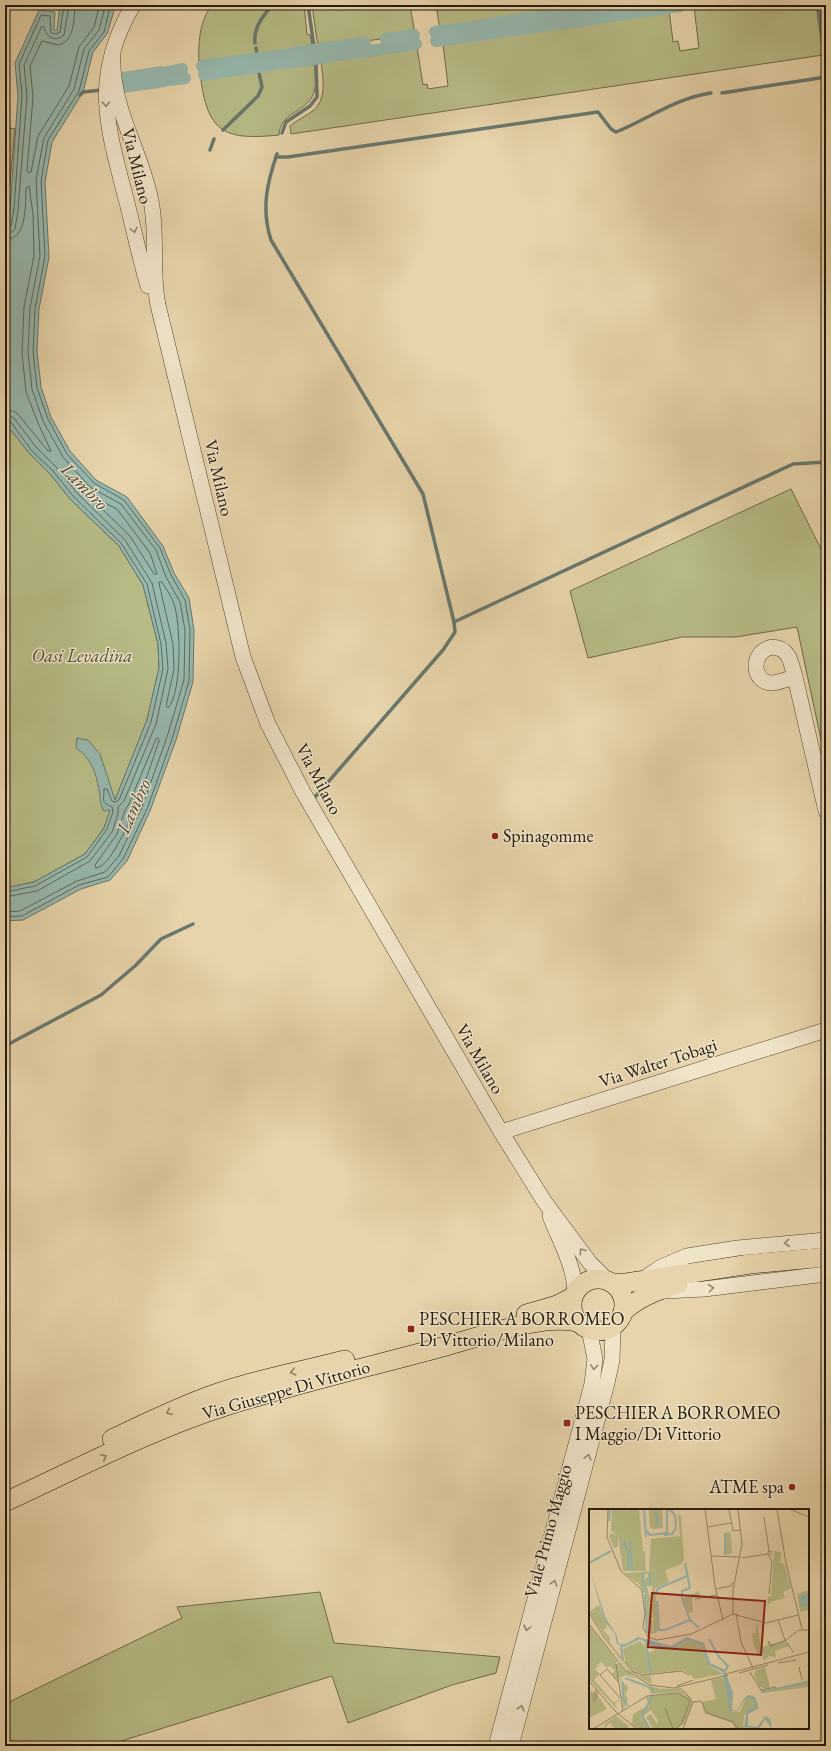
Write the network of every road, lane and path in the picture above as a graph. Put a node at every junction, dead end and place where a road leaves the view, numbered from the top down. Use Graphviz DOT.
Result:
graph roads {
  1 [pos="133,5"];
  2 [pos="113,52"];
  3 [pos="165,332"];
  4 [pos="794,678"];
  5 [pos="826,811"];
  6 [pos="826,1030"];
  7 [pos="501,1132"];
  8 [pos="544,1200"];
  9 [pos="826,1240"];
  10 [pos="826,1257"];
  11 [pos="721,1268"];
  12 [pos="826,1274"];
  13 [pos="641,1281"];
  14 [pos="610,1282"];
  15 [pos="658,1291"];
  16 [pos="574,1295"];
  17 [pos="619,1318"];
  18 [pos="584,1326"];
  19 [pos="5,1492"];
  20 [pos="5,1502"];
  21 [pos="496,1746"];
  22 [pos="510,1746"];
  1 -- 2 [label="street, Via Milano"];
  2 -- 3 [label="street, Via Milano"];
  2 -- 3 [label="street, Via Milano, one-way"];
  3 -- 7 [label="street, Via Milano"];
  4 -- 5 [label="street"];
  6 -- 7 [label="street, Via Walter Tobagi"];
  7 -- 8 [label="street, Via Milano"];
  14 -- 8 [label="street, Via Milano, one-way"];
  8 -- 16 [label="street, Via Milano"];
  9 -- 13 [label="street, one-way"];
  10 -- 11 [label="main road, Via Giuseppe Di Vittorio"];
  11 -- 13 [label="main road, Via Giuseppe Di Vittorio"];
  11 -- 15 [label="main road, Via Giuseppe Di Vittorio"];
  15 -- 12 [label="street, Via Giuseppe Di Vittorio, one-way"];
  13 -- 14 [label="main road, Via Giuseppe Di Vittorio"];
  14 -- 16 [label="main road, Via Giuseppe Di Vittorio"];
  14 -- 17 [label="main road"];
  15 -- 17 [label="main road, Via Giuseppe Di Vittorio"];
  16 -- 18 [label="main road"];
  16 -- 19 [label="main road, Via Giuseppe Di Vittorio, one-way"];
  17 -- 18 [label="main road, Via Giuseppe Di Vittorio"];
  22 -- 17 [label="street, Viale Primo Maggio, one-way"];
  20 -- 18 [label="main road, Via Giuseppe Di Vittorio, one-way"];
  18 -- 21 [label="street, Viale Primo Maggio, one-way"];
}
